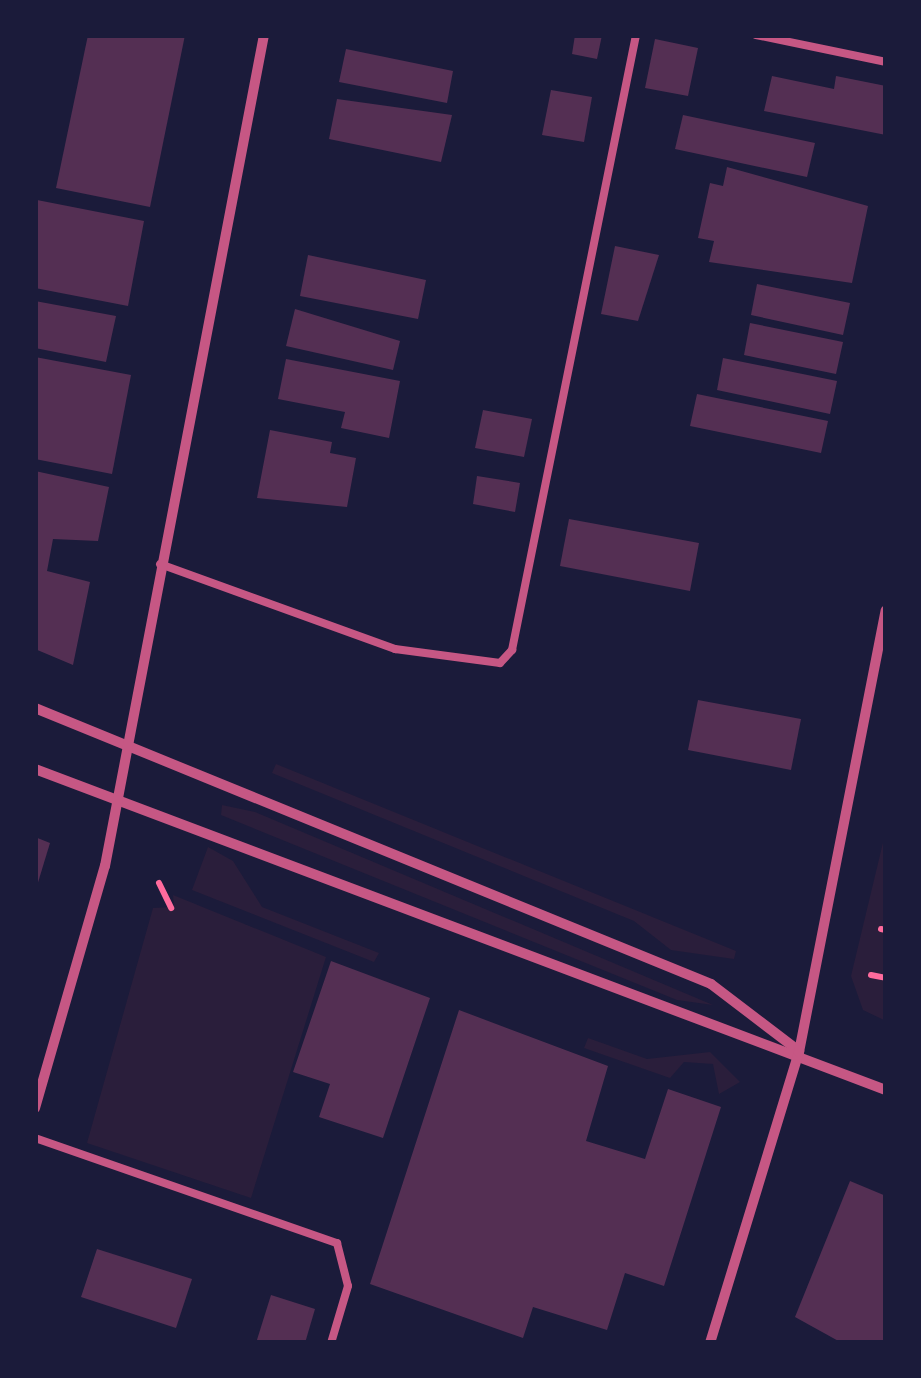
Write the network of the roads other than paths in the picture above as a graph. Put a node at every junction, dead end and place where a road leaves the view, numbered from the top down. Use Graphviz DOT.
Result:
graph roads {
  1 [pos="264,35"];
  2 [pos="636,35"];
  3 [pos="756,35"];
  4 [pos="886,62"];
  5 [pos="160,564"];
  6 [pos="886,610"];
  7 [pos="35,708"];
  8 [pos="125,746"];
  9 [pos="35,770"];
  10 [pos="118,796"];
  11 [pos="799,1052"];
  12 [pos="886,1090"];
  13 [pos="35,1108"];
  14 [pos="35,1138"];
  15 [pos="332,1343"];
  16 [pos="710,1343"];
  1 -- 5 [label="street"];
  2 -- 5 [label="lane"];
  3 -- 4 [label="lane"];
  5 -- 8 [label="street"];
  6 -- 11 [label="street"];
  7 -- 8 [label="street"];
  8 -- 10 [label="street"];
  8 -- 11 [label="street"];
  9 -- 10 [label="street"];
  10 -- 11 [label="street"];
  10 -- 13 [label="street"];
  11 -- 12 [label="street"];
  11 -- 16 [label="street"];
  14 -- 15 [label="lane"];
}
